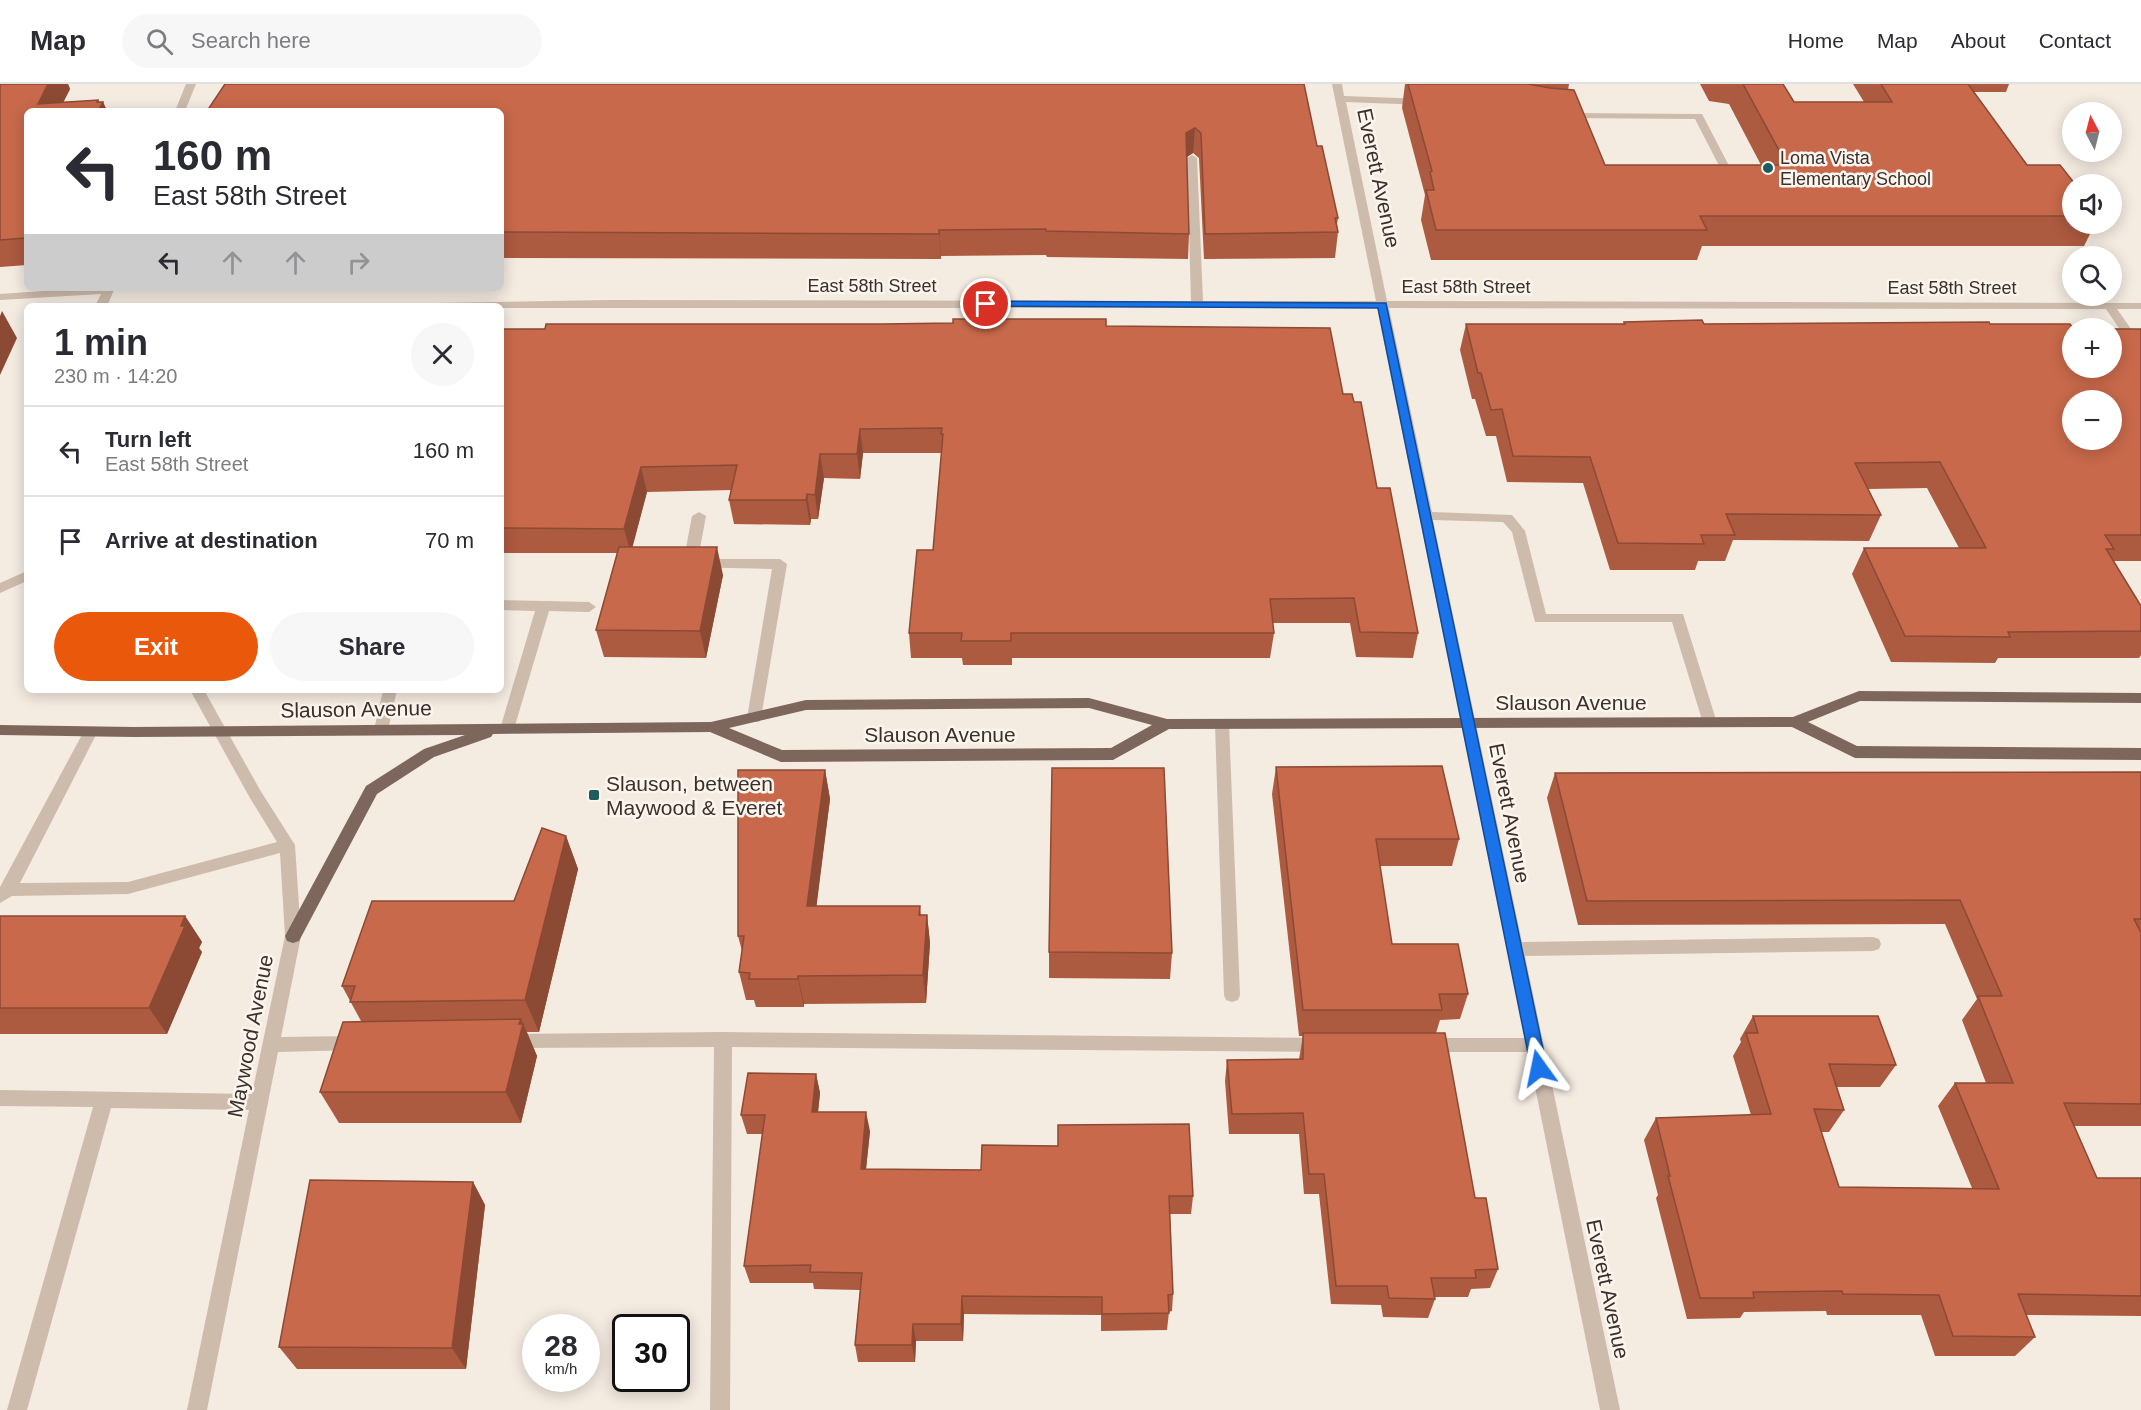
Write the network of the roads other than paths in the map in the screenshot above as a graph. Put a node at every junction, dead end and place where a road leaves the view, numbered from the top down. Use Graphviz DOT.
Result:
graph roads {
  1 [pos="191,84"];
  2 [pos="1337,84"];
  3 [pos="1340,99"];
  4 [pos="1437,102"];
  5 [pos="181,108"];
  6 [pos="1552,114"];
  7 [pos="1192,158"];
  8 [pos="1733,183"];
  9 [pos="82,291"];
  10 [pos="0,297"];
  11 [pos="1197,304"];
  12 [pos="504,305"];
  13 [pos="1382,305"];
  14 [pos="2062,306"];
  15 [pos="2109,306"];
  16 [pos="2122,306"];
  17 [pos="2141,306"];
  18 [pos="2141,352"];
  19 [pos="699,516"];
  20 [pos="1426,516"];
  21 [pos="24,577"];
  22 [pos="0,588"];
  23 [pos="504,605"];
  24 [pos="543,606"];
  25 [pos="589,607"];
  26 [pos="199,693"];
  27 [pos="389,693"];
  28 [pos="2141,698"];
  29 [pos="754,718"];
  30 [pos="1794,722"];
  31 [pos="1468,723"];
  32 [pos="1710,723"];
  33 [pos="1167,724"];
  34 [pos="1222,724"];
  35 [pos="711,728"];
  36 [pos="503,729"];
  37 [pos="0,730"];
  38 [pos="381,730"];
  39 [pos="91,731"];
  40 [pos="219,731"];
  41 [pos="2141,754"];
  42 [pos="287,845"];
  43 [pos="4,893"];
  44 [pos="293,936"];
  45 [pos="1874,944"];
  46 [pos="1514,949"];
  47 [pos="1232,995"];
  48 [pos="723,1039"];
  49 [pos="495,1041"];
  50 [pos="377,1043"];
  51 [pos="271,1045"];
  52 [pos="1333,1045"];
  53 [pos="1416,1045"];
  54 [pos="1535,1045"];
  55 [pos="0,1098"];
  56 [pos="104,1100"];
  57 [pos="260,1102"];
  58 [pos="17,1410"];
  59 [pos="197,1410"];
  60 [pos="720,1410"];
  61 [pos="1610,1410"];
  1 -- 5 [label="street"];
  2 -- 3 [label="street, Everett Avenue"];
  3 -- 4 [label="street"];
  3 -- 13 [label="street, Everett Avenue"];
  6 -- 8 [label="street"];
  7 -- 11 [label="street"];
  9 -- 10 [label="street"];
  11 -- 12 [label="street, East 58th Street"];
  11 -- 13 [label="street, East 58th Street"];
  13 -- 14 [label="street, East 58th Street"];
  13 -- 20 [label="street, Everett Avenue"];
  15 -- 18 [label="street"];
  16 -- 17 [label="street, East 58th Street"];
  19 -- 29 [label="street"];
  20 -- 31 [label="street, Everett Avenue"];
  20 -- 32 [label="street"];
  21 -- 22 [label="street"];
  23 -- 24 [label="street"];
  24 -- 25 [label="street"];
  24 -- 36 [label="street"];
  26 -- 40 [label="street, Maywood Avenue"];
  27 -- 38 [label="street"];
  28 -- 30 [label="main road, Slauson Avenue"];
  29 -- 33 [label="main road, Slauson Avenue"];
  29 -- 35 [label="main road, Slauson Avenue"];
  30 -- 32 [label="main road, Slauson Avenue"];
  30 -- 41 [label="main road, Slauson Avenue"];
  31 -- 32 [label="main road, Slauson Avenue"];
  31 -- 34 [label="main road, Slauson Avenue"];
  31 -- 46 [label="street, Everett Avenue"];
  33 -- 34 [label="main road, Slauson Avenue"];
  33 -- 35 [label="main road, Slauson Avenue"];
  34 -- 47 [label="street"];
  35 -- 36 [label="main road, Slauson Avenue"];
  36 -- 38 [label="main road, Slauson Avenue"];
  36 -- 44 [label="main road"];
  37 -- 39 [label="main road, Slauson Avenue"];
  38 -- 40 [label="main road, Slauson Avenue"];
  39 -- 40 [label="main road, Slauson Avenue"];
  39 -- 43 [label="street"];
  40 -- 42 [label="street, Maywood Avenue"];
  42 -- 43 [label="street"];
  42 -- 44 [label="street, Maywood Avenue"];
  44 -- 51 [label="street, Maywood Avenue"];
  45 -- 46 [label="street"];
  46 -- 54 [label="street, Everett Avenue"];
  48 -- 49 [label="street"];
  48 -- 52 [label="street"];
  48 -- 60 [label="street"];
  50 -- 51 [label="street"];
  51 -- 57 [label="street, Maywood Avenue"];
  53 -- 54 [label="street"];
  54 -- 61 [label="street, Everett Avenue"];
  55 -- 56 [label="street"];
  56 -- 57 [label="street"];
  56 -- 58 [label="street"];
  57 -- 59 [label="street, Maywood Avenue"];
}
